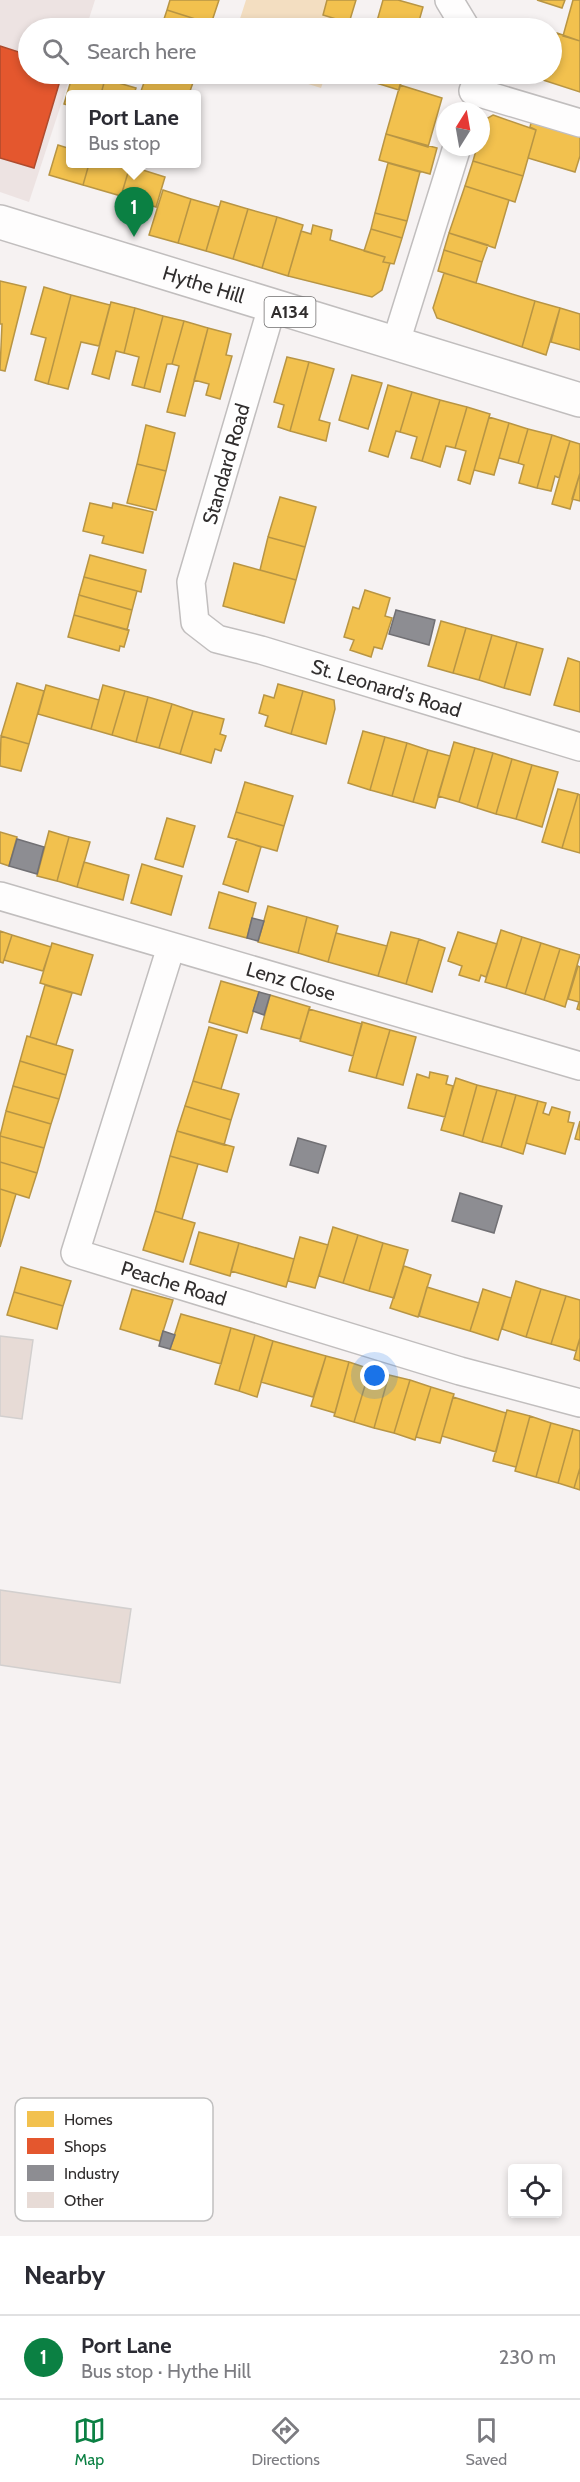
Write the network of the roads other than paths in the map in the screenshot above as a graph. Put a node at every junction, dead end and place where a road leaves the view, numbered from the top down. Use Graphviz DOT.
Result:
graph roads {
  1 [pos="448,0"];
  2 [pos="460,18"];
  3 [pos="471,92"];
  4 [pos="580,123"];
  5 [pos="454,156"];
  6 [pos="0,222"];
  7 [pos="272,307"];
  8 [pos="396,342"];
  9 [pos="580,400"];
  10 [pos="195,622"];
  11 [pos="580,747"];
  12 [pos="0,896"];
  13 [pos="171,947"];
  14 [pos="580,1066"];
  15 [pos="580,1403"];
  1 -- 2 [label="street"];
  3 -- 4 [label="street"];
  5 -- 8 [label="street"];
  6 -- 7 [label="main road, Hythe Hill / A134"];
  7 -- 8 [label="main road, Hythe Hill / A134"];
  7 -- 10 [label="street, Standard Road"];
  8 -- 9 [label="main road, Hythe Hill / A134"];
  10 -- 11 [label="street, St. Leonard's Road"];
  12 -- 13 [label="street, Lenz Close"];
  13 -- 14 [label="street, Lenz Close"];
  13 -- 15 [label="street, Peache Road"];
}
